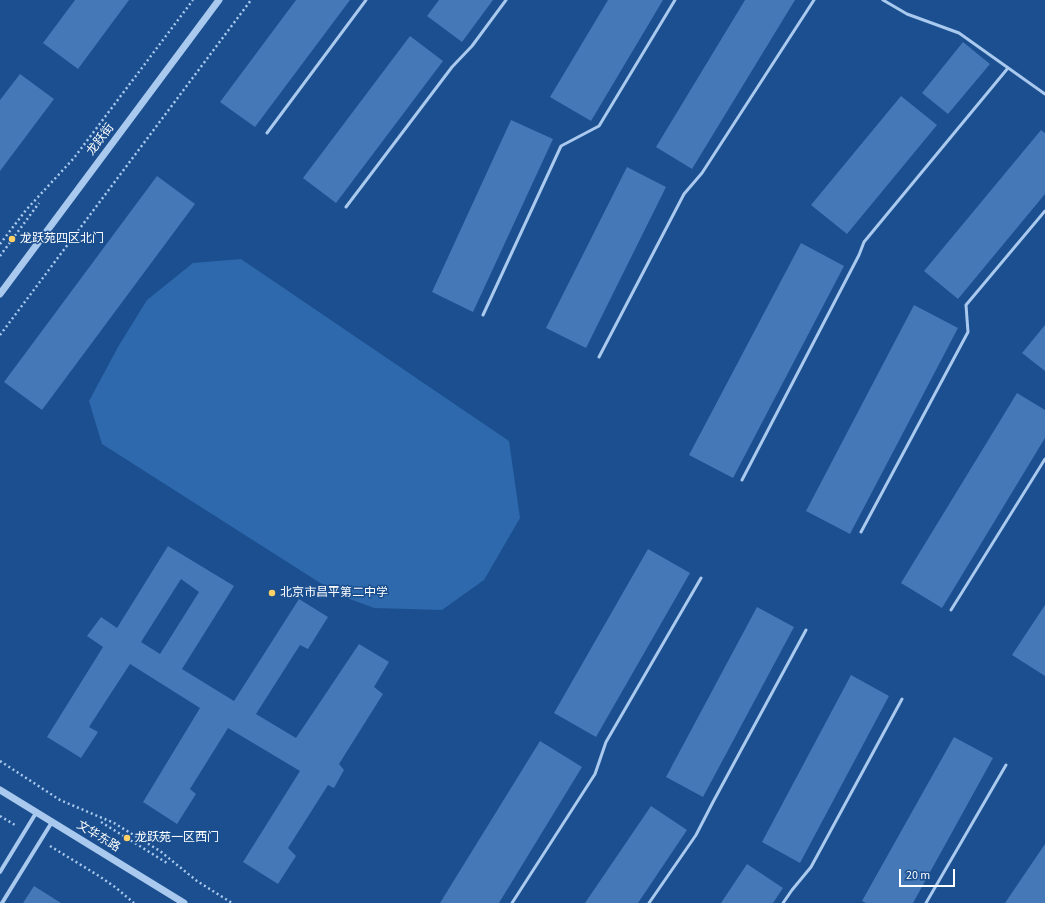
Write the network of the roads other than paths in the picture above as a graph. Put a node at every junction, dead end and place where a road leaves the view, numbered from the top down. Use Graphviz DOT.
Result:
graph roads {
  1 [pos="219,0"];
  2 [pos="366,0"];
  3 [pos="506,0"];
  4 [pos="675,0"];
  5 [pos="814,0"];
  6 [pos="883,0"];
  7 [pos="1008,68"];
  8 [pos="1045,94"];
  9 [pos="267,133"];
  10 [pos="346,207"];
  11 [pos="1045,211"];
  12 [pos="0,294"];
  13 [pos="483,314"];
  14 [pos="599,357"];
  15 [pos="1045,459"];
  16 [pos="742,480"];
  17 [pos="861,532"];
  18 [pos="701,578"];
  19 [pos="951,610"];
  20 [pos="806,630"];
  21 [pos="902,698"];
  22 [pos="1006,765"];
  23 [pos="0,790"];
  24 [pos="36,813"];
  25 [pos="52,822"];
  26 [pos="0,872"];
  27 [pos="2,903"];
  28 [pos="184,903"];
  29 [pos="512,903"];
  30 [pos="649,903"];
  31 [pos="783,903"];
  32 [pos="926,903"];
  1 -- 12 [label="street, 龙跃街"];
  2 -- 9 [label="lane"];
  3 -- 10 [label="lane"];
  4 -- 13 [label="lane"];
  5 -- 14 [label="lane"];
  6 -- 7 [label="lane"];
  7 -- 8 [label="lane"];
  7 -- 16 [label="lane"];
  11 -- 17 [label="lane"];
  15 -- 19 [label="lane"];
  18 -- 29 [label="lane"];
  20 -- 30 [label="lane"];
  21 -- 31 [label="lane"];
  22 -- 32 [label="lane"];
  23 -- 24 [label="street, 文华东路"];
  24 -- 25 [label="street, 文华东路"];
  24 -- 26 [label="street"];
  25 -- 27 [label="street"];
  25 -- 28 [label="street, 文华东路"];
}
